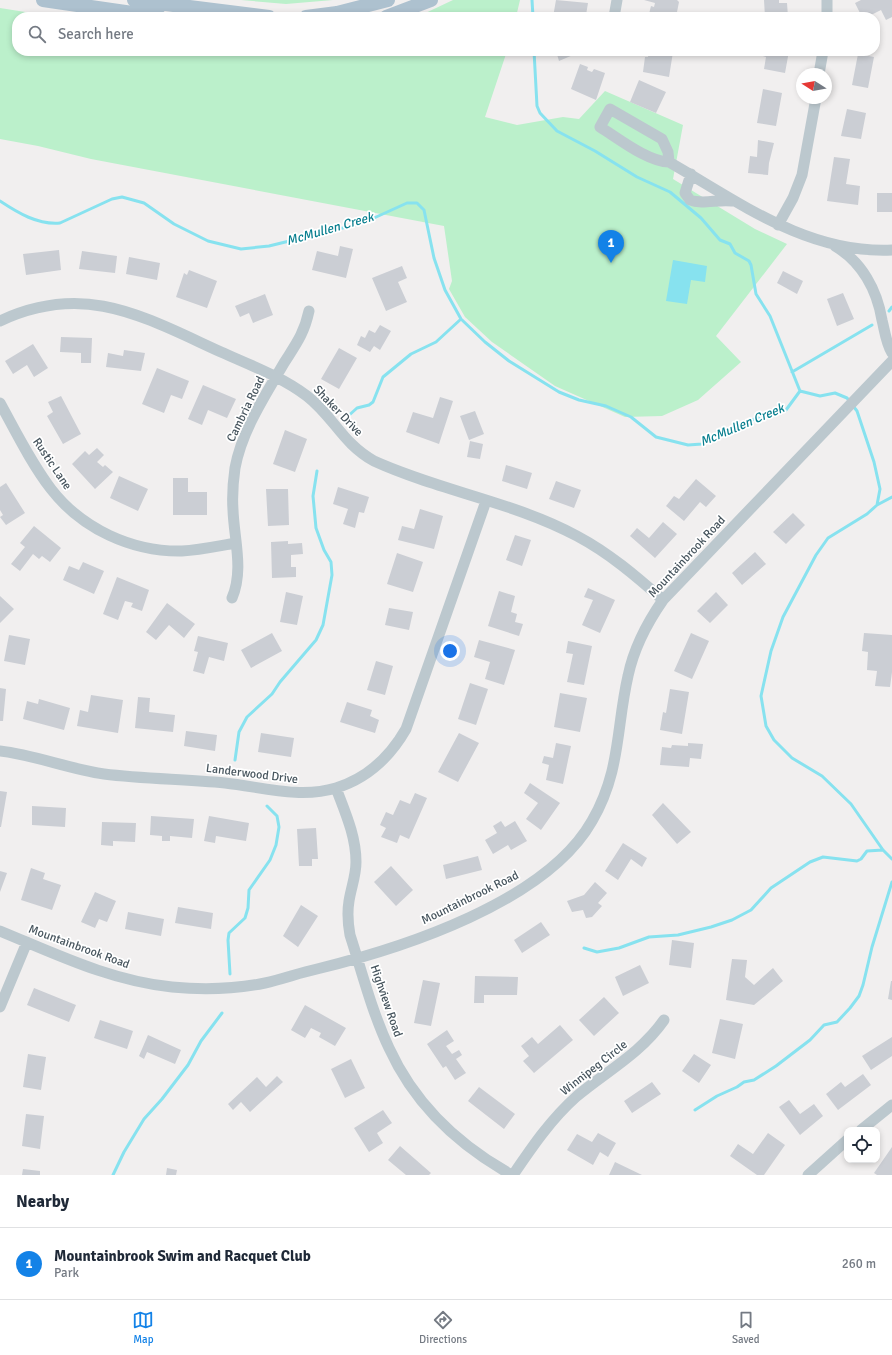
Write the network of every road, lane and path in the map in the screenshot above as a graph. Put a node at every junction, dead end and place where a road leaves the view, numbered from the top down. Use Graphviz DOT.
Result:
graph roads {
  1 [pos="43,0"];
  2 [pos="134,0"];
  3 [pos="388,0"];
  4 [pos="432,0"];
  5 [pos="617,0"];
  6 [pos="827,0"];
  7 [pos="126,12"];
  8 [pos="229,12"];
  9 [pos="341,12"];
  10 [pos="400,12"];
  11 [pos="615,12"];
  12 [pos="827,12"];
  13 [pos="822,56"];
  14 [pos="820,68"];
  15 [pos="815,104"];
  16 [pos="669,162"];
  17 [pos="691,174"];
  18 [pos="732,201"];
  19 [pos="778,225"];
  20 [pos="821,240"];
  21 [pos="892,250"];
  22 [pos="309,311"];
  23 [pos="0,321"];
  24 [pos="892,353"];
  25 [pos="892,361"];
  26 [pos="275,378"];
  27 [pos="0,403"];
  28 [pos="486,501"];
  29 [pos="236,543"];
  30 [pos="232,598"];
  31 [pos="663,600"];
  32 [pos="0,751"];
  33 [pos="336,788"];
  34 [pos="0,931"];
  35 [pos="27,942"];
  36 [pos="358,959"];
  37 [pos="0,1006"];
  38 [pos="664,1020"];
  39 [pos="892,1105"];
  40 [pos="865,1127"];
  41 [pos="844,1142"];
  42 [pos="513,1175"];
  43 [pos="808,1175"];
  1 -- 7 [label="main road"];
  2 -- 8 [label="main road"];
  3 -- 9 [label="main road"];
  4 -- 10 [label="main road"];
  5 -- 11 [label="street"];
  6 -- 12 [label="street"];
  13 -- 14 [label="street"];
  15 -- 19 [label="street"];
  16 -- 16 [label="street"];
  16 -- 17 [label="street"];
  17 -- 18 [label="street"];
  17 -- 18 [label="street"];
  18 -- 19 [label="street"];
  19 -- 20 [label="street"];
  20 -- 21 [label="street"];
  20 -- 24 [label="street"];
  22 -- 26 [label="street, Cambria Road"];
  23 -- 26 [label="street, Shaker Drive"];
  25 -- 31 [label="street, Mountainbrook Road"];
  26 -- 28 [label="street, Shaker Drive"];
  26 -- 29 [label="street, Cambria Road"];
  27 -- 29 [label="street, Rustic Lane"];
  28 -- 31 [label="street, Shaker Drive"];
  28 -- 33 [label="street, Landerwood Drive"];
  29 -- 30 [label="street, Cambria Road"];
  31 -- 36 [label="street, Mountainbrook Road"];
  32 -- 33 [label="street, Landerwood Drive"];
  33 -- 36 [label="street, Highview Road"];
  34 -- 35 [label="street, Mountainbrook Road"];
  35 -- 36 [label="street, Mountainbrook Road"];
  35 -- 37 [label="street"];
  36 -- 42 [label="street, Highview Road"];
  38 -- 42 [label="street, Winnipeg Circle"];
  39 -- 40 [label="street"];
  41 -- 43 [label="street"];
}
